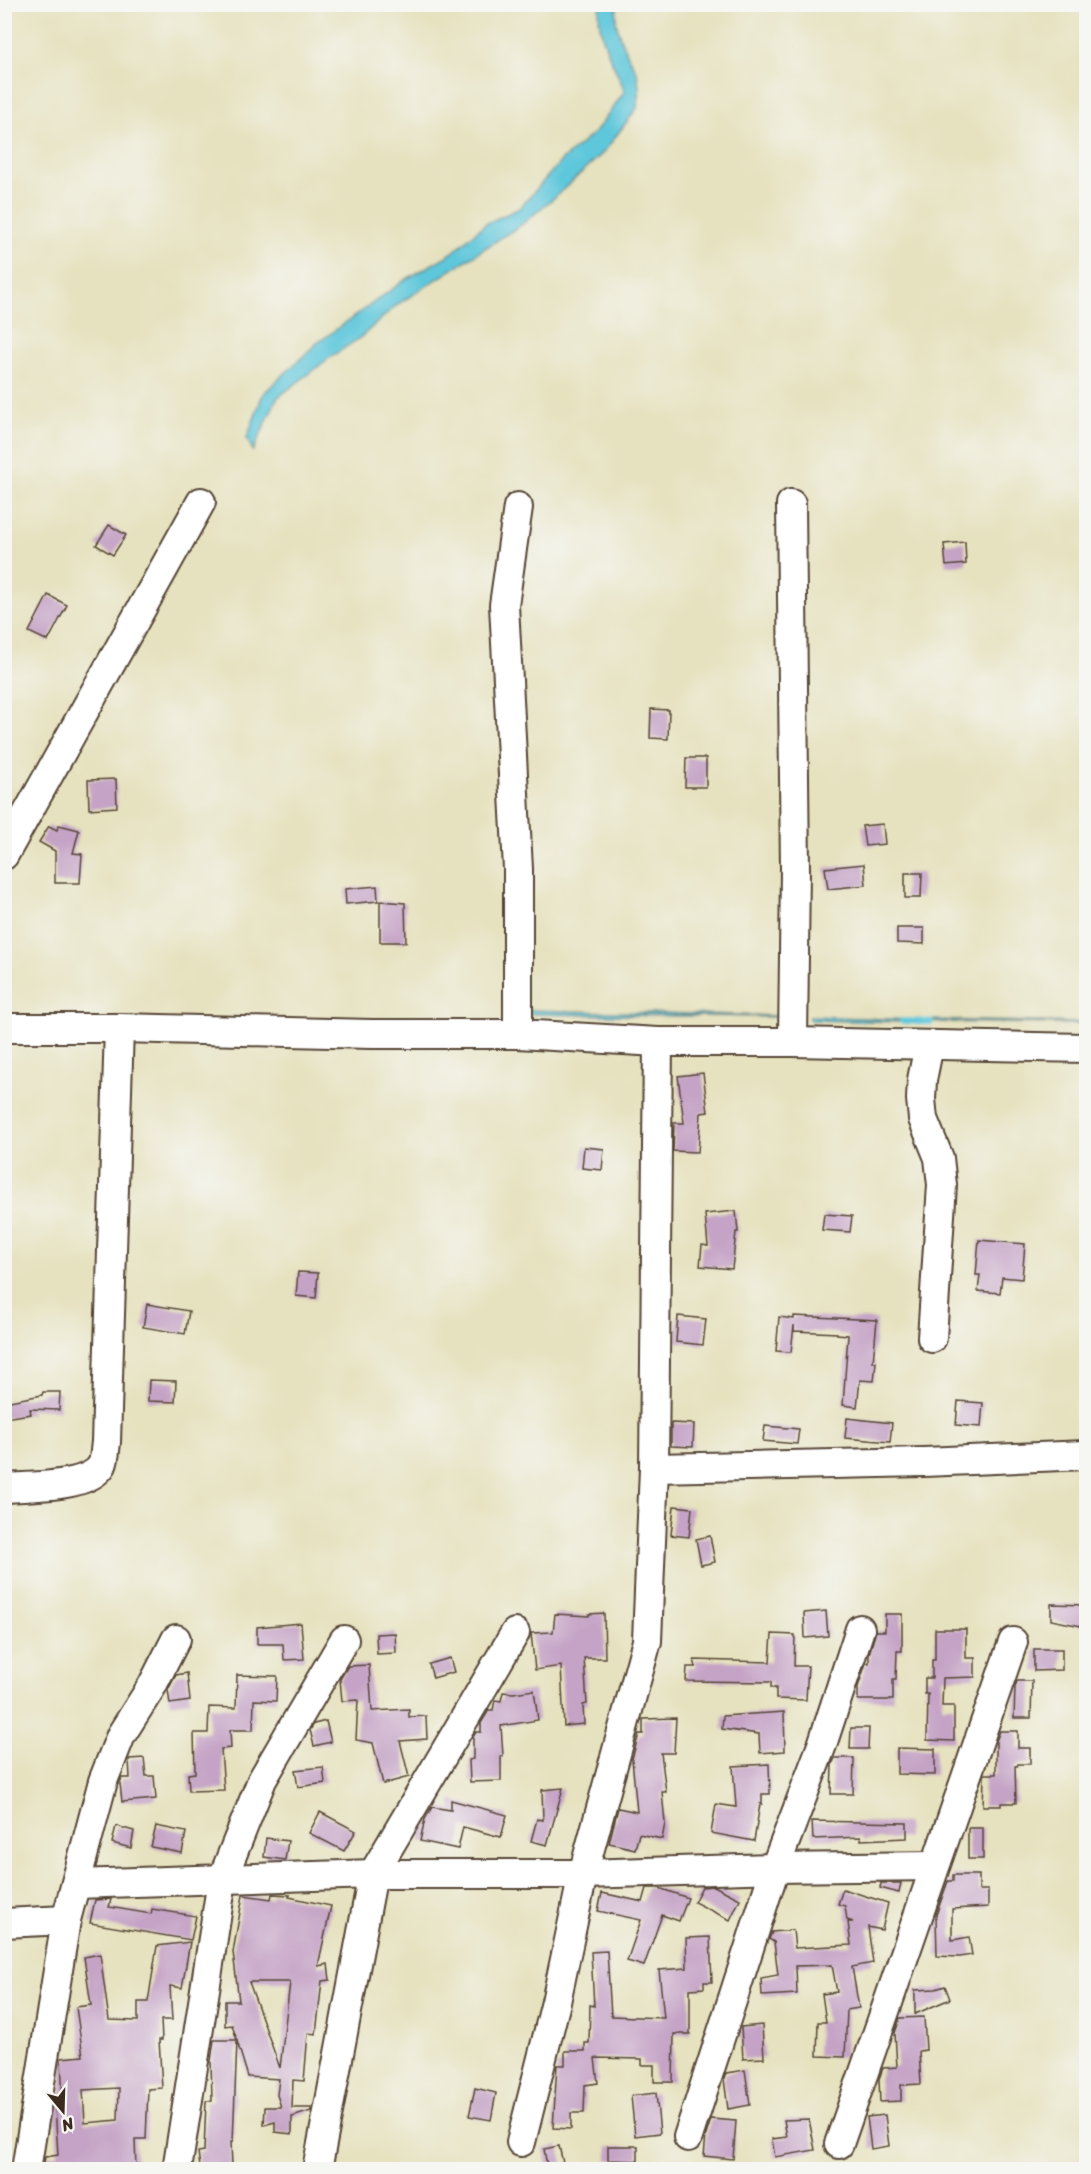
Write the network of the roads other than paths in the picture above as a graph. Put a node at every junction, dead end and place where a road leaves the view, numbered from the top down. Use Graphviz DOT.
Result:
graph roads {
  1 [pos="201,502"];
  2 [pos="791,504"];
  3 [pos="518,507"];
  4 [pos="4,855"];
  5 [pos="4,1028"];
  6 [pos="119,1028"];
  7 [pos="518,1034"];
  8 [pos="658,1042"];
  9 [pos="793,1042"];
  10 [pos="929,1046"];
  11 [pos="1086,1048"];
  12 [pos="932,1338"];
  13 [pos="1086,1455"];
  14 [pos="654,1468"];
  15 [pos="4,1488"];
  16 [pos="860,1629"];
  17 [pos="515,1633"];
  18 [pos="177,1639"];
  19 [pos="344,1640"];
  20 [pos="1013,1642"];
  21 [pos="934,1866"];
  22 [pos="775,1868"];
  23 [pos="373,1874"];
  24 [pos="583,1874"];
  25 [pos="222,1880"];
  26 [pos="76,1884"];
  27 [pos="66,1920"];
  28 [pos="4,1923"];
  29 [pos="688,2138"];
  30 [pos="521,2142"];
  31 [pos="839,2144"];
  32 [pos="26,2169"];
  33 [pos="177,2169"];
  34 [pos="317,2169"];
  1 -- 4 [label="street"];
  2 -- 9 [label="street"];
  3 -- 7 [label="street"];
  5 -- 6 [label="street"];
  6 -- 7 [label="street"];
  6 -- 15 [label="street"];
  7 -- 8 [label="street"];
  8 -- 9 [label="street"];
  8 -- 14 [label="street"];
  9 -- 10 [label="street"];
  10 -- 11 [label="street"];
  10 -- 12 [label="street"];
  13 -- 14 [label="street"];
  14 -- 24 [label="street"];
  16 -- 22 [label="street"];
  17 -- 23 [label="street"];
  18 -- 26 [label="street"];
  19 -- 25 [label="street"];
  20 -- 21 [label="street"];
  21 -- 22 [label="street"];
  21 -- 31 [label="street"];
  22 -- 24 [label="street"];
  22 -- 29 [label="street"];
  23 -- 24 [label="street"];
  23 -- 25 [label="street"];
  23 -- 34 [label="street"];
  24 -- 30 [label="street"];
  25 -- 26 [label="street"];
  25 -- 33 [label="street"];
  26 -- 27 [label="street"];
  27 -- 28 [label="street"];
  27 -- 32 [label="street"];
}
